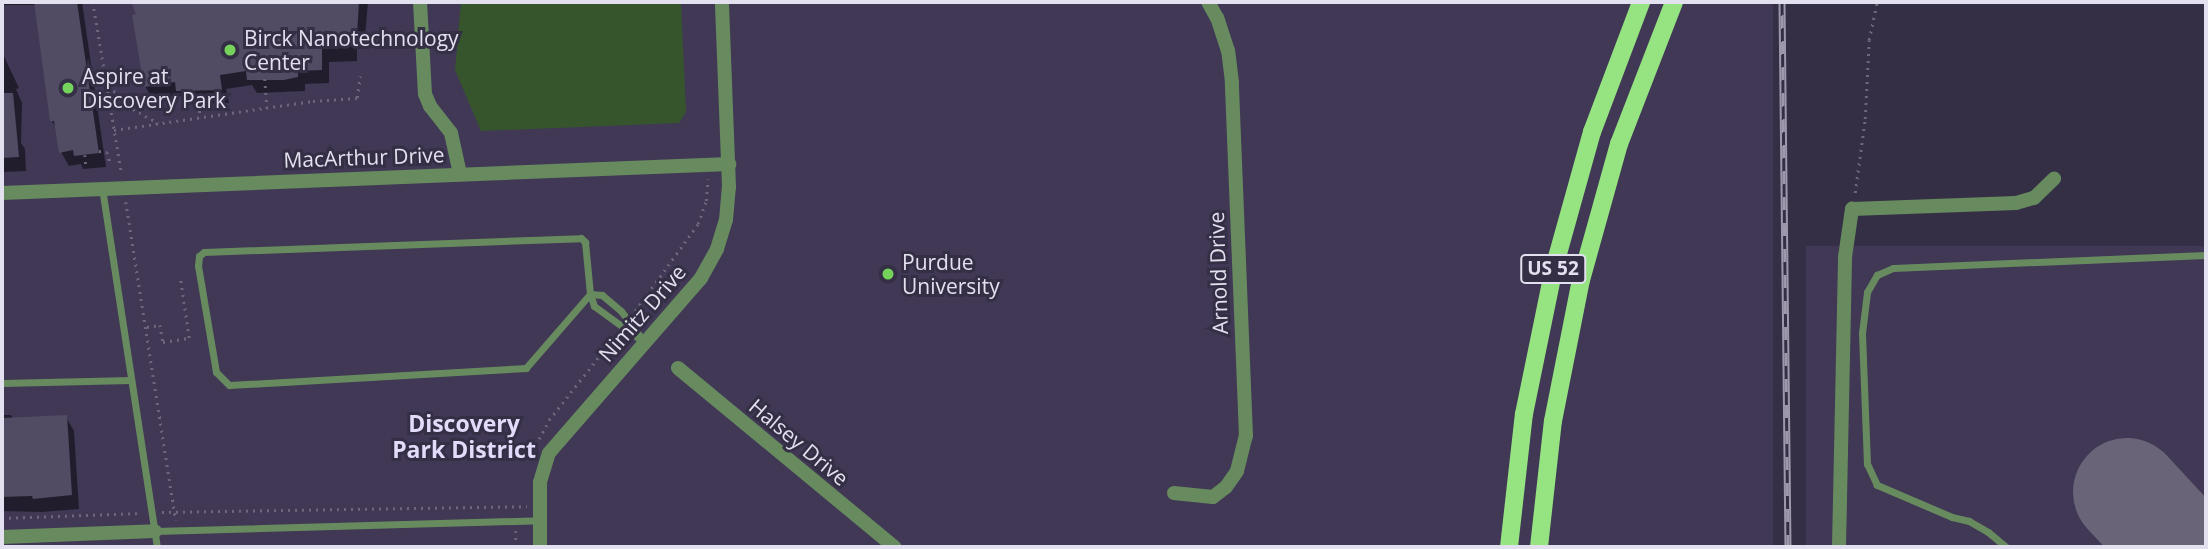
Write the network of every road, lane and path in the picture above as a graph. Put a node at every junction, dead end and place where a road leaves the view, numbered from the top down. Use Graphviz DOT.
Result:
graph roads {
  1 [pos="93,2"];
  2 [pos="420,2"];
  3 [pos="722,2"];
  4 [pos="1208,2"];
  5 [pos="1641,2"];
  6 [pos="1674,2"];
  7 [pos="1877,2"];
  8 [pos="360,76"];
  9 [pos="265,79"];
  10 [pos="107,88"];
  11 [pos="199,97"];
  12 [pos="267,108"];
  13 [pos="200,118"];
  14 [pos="158,124"];
  15 [pos="114,130"];
  16 [pos="99,151"];
  17 [pos="85,155"];
  18 [pos="729,164"];
  19 [pos="111,165"];
  20 [pos="708,165"];
  21 [pos="86,166"];
  22 [pos="460,174"];
  23 [pos="122,178"];
  24 [pos="2054,179"];
  25 [pos="102,188"];
  26 [pos="2,193"];
  27 [pos="126,199"];
  28 [pos="1852,209"];
  29 [pos="2206,255"];
  30 [pos="180,277"];
  31 [pos="590,293"];
  32 [pos="629,319"];
  33 [pos="147,327"];
  34 [pos="622,328"];
  35 [pos="645,343"];
  36 [pos="678,368"];
  37 [pos="131,380"];
  38 [pos="2,383"];
  39 [pos="537,444"];
  40 [pos="1174,493"];
  41 [pos="526,495"];
  42 [pos="162,512"];
  43 [pos="175,512"];
  44 [pos="140,513"];
  45 [pos="533,513"];
  46 [pos="2,518"];
  47 [pos="516,521"];
  48 [pos="155,531"];
  49 [pos="178,531"];
  50 [pos="2,537"];
  51 [pos="157,547"];
  52 [pos="516,547"];
  53 [pos="540,547"];
  54 [pos="894,547"];
  55 [pos="1509,547"];
  56 [pos="1539,547"];
  57 [pos="1839,547"];
  58 [pos="2006,547"];
  1 -- 10 [label="path"];
  2 -- 22 [label="street"];
  3 -- 18 [label="street, Nimitz Drive"];
  4 -- 40 [label="street, Arnold Drive"];
  5 -- 55 [label="main road, US 52"];
  6 -- 56 [label="main road, US 52"];
  7 -- 28 [label="path"];
  8 -- 12 [label="path"];
  9 -- 12 [label="path"];
  10 -- 14 [label="path"];
  10 -- 15 [label="path"];
  11 -- 13 [label="path"];
  12 -- 13 [label="path"];
  13 -- 14 [label="path"];
  14 -- 15 [label="path"];
  15 -- 23 [label="path"];
  16 -- 19 [label="path"];
  17 -- 21 [label="path"];
  18 -- 20 [label="street, MacArthur Drive"];
  18 -- 35 [label="street, Nimitz Drive"];
  20 -- 22 [label="street, MacArthur Drive"];
  20 -- 32 [label="path"];
  22 -- 25 [label="street, MacArthur Drive"];
  24 -- 28 [label="street"];
  25 -- 26 [label="street, MacArthur Drive"];
  25 -- 37 [label="lane"];
  27 -- 33 [label="path"];
  28 -- 57 [label="street"];
  29 -- 58 [label="lane"];
  30 -- 33 [label="path"];
  31 -- 31 [label="lane"];
  31 -- 32 [label="lane"];
  31 -- 34 [label="lane"];
  32 -- 35 [label="lane"];
  33 -- 43 [label="path"];
  34 -- 35 [label="lane"];
  34 -- 39 [label="path"];
  35 -- 45 [label="street, Nimitz Drive"];
  36 -- 54 [label="street, Halsey Drive"];
  37 -- 38 [label="lane"];
  37 -- 48 [label="lane"];
  41 -- 45 [label="path"];
  42 -- 43 [label="path"];
  43 -- 45 [label="path"];
  43 -- 49 [label="path"];
  44 -- 46 [label="path"];
  45 -- 47 [label="lane"];
  45 -- 53 [label="street, Nimitz Drive"];
  47 -- 49 [label="lane"];
  47 -- 52 [label="path"];
  48 -- 49 [label="lane"];
  48 -- 50 [label="street"];
  48 -- 51 [label="lane"];
}
